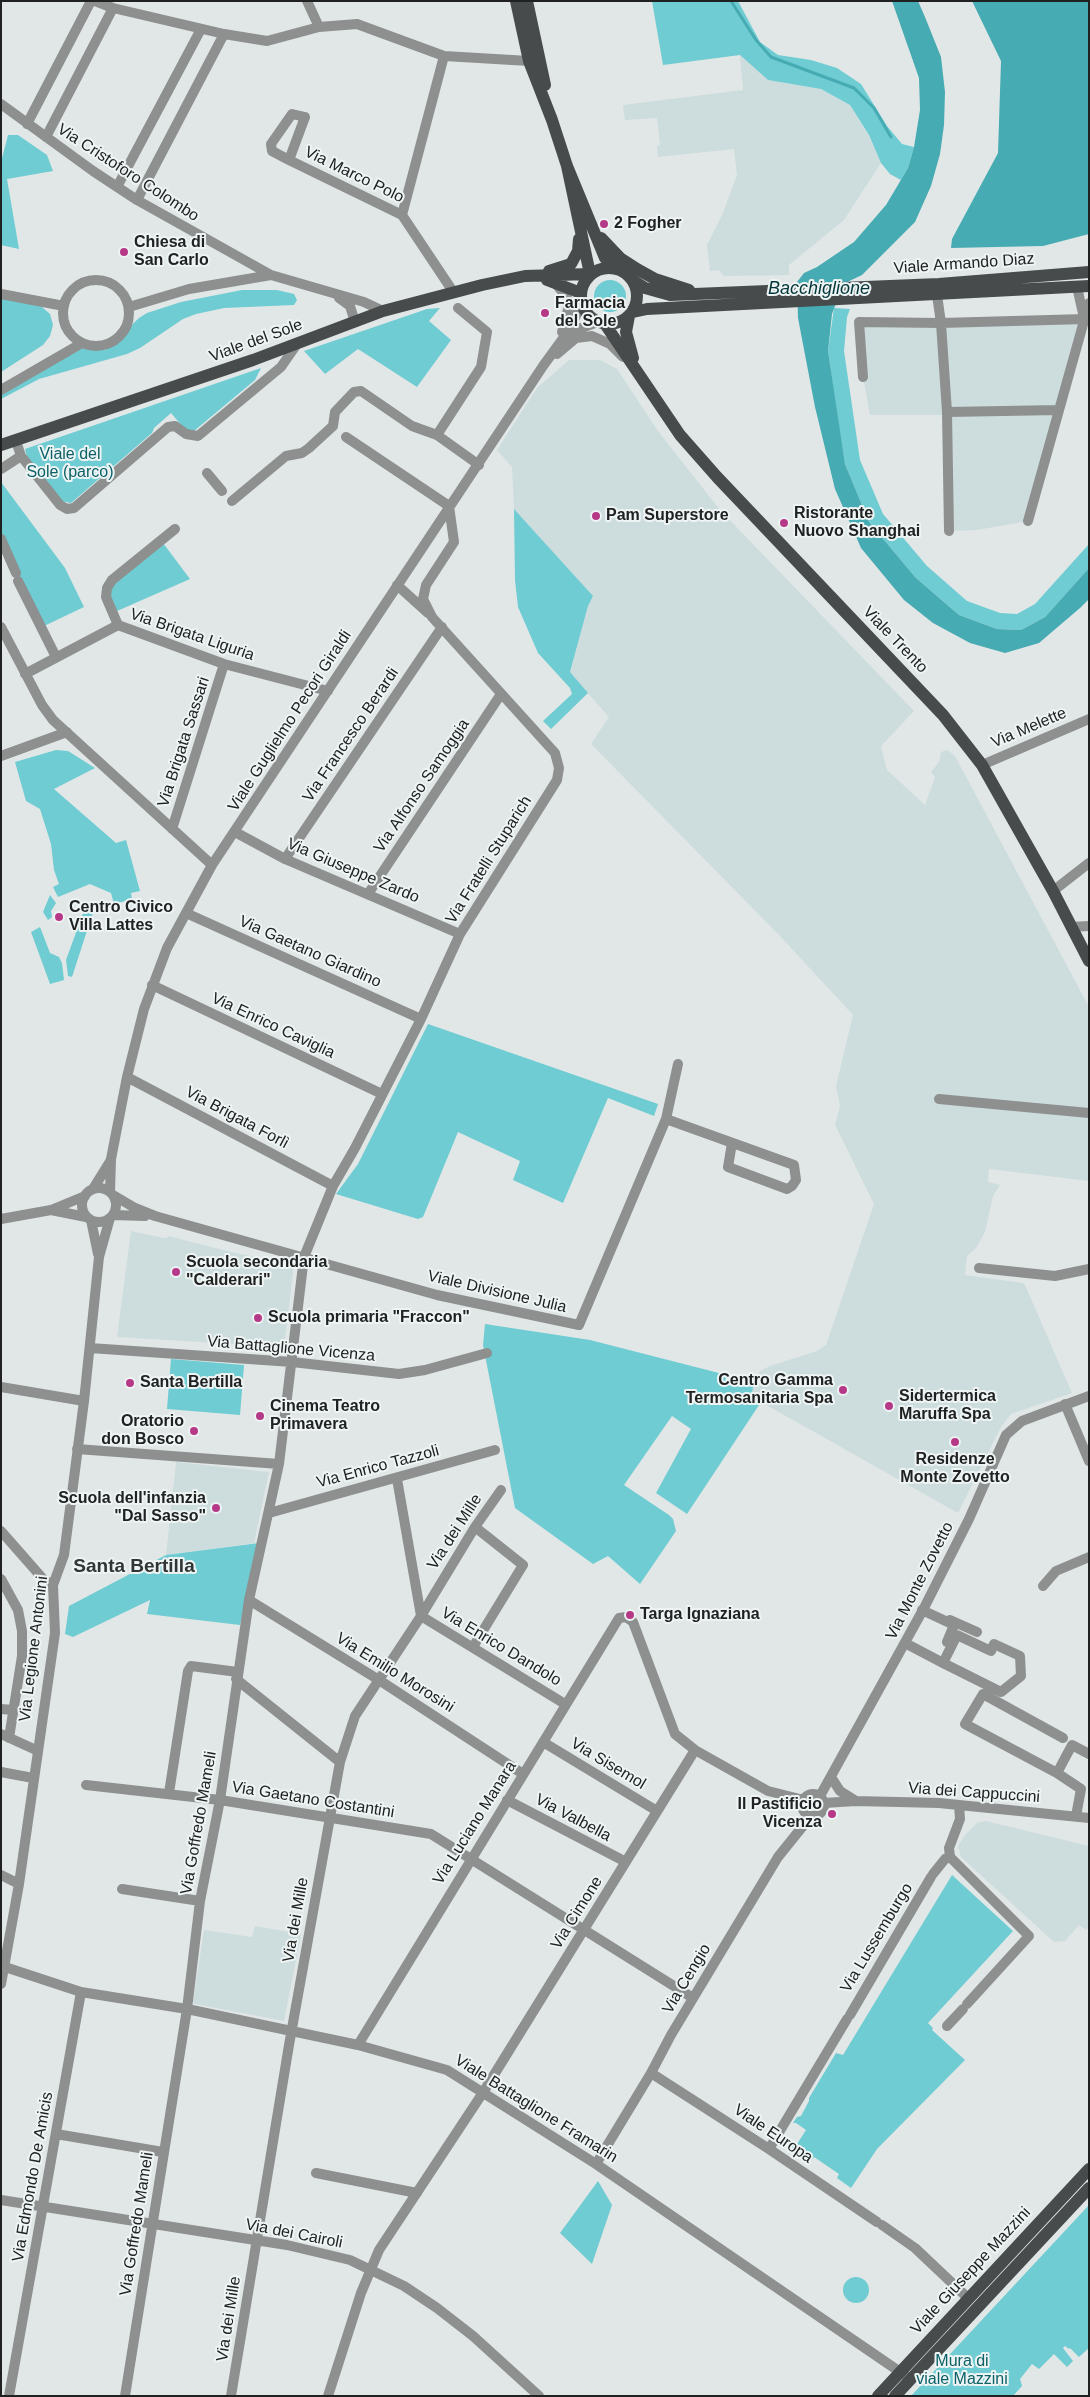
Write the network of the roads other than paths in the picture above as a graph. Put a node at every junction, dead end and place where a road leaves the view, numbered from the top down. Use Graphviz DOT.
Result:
graph roads {
  1 [pos="90,1"];
  2 [pos="95,1"];
  3 [pos="307,1"];
  4 [pos="516,1"];
  5 [pos="527,1"];
  6 [pos="113,8"];
  7 [pos="319,26"];
  8 [pos="201,28"];
  9 [pos="224,34"];
  10 [pos="444,56"];
  11 [pos="529,61"];
  12 [pos="1,104"];
  13 [pos="552,120"];
  14 [pos="27,124"];
  15 [pos="46,137"];
  16 [pos="289,160"];
  17 [pos="567,166"];
  18 [pos="117,187"];
  19 [pos="136,200"];
  20 [pos="402,214"];
  21 [pos="594,228"];
  22 [pos="580,232"];
  23 [pos="622,270"];
  24 [pos="1089,272"];
  25 [pos="590,274"];
  26 [pos="270,275"];
  27 [pos="525,276"];
  28 [pos="553,281"];
  29 [pos="634,281"];
  30 [pos="1083,286"];
  31 [pos="454,293"];
  32 [pos="714,293"];
  33 [pos="1,294"];
  34 [pos="795,295"];
  35 [pos="937,295"];
  36 [pos="336,296"];
  37 [pos="581,299"];
  38 [pos="1089,303"];
  39 [pos="64,306"];
  40 [pos="128,306"];
  41 [pos="458,308"];
  42 [pos="383,311"];
  43 [pos="631,314"];
  44 [pos="1085,319"];
  45 [pos="355,322"];
  46 [pos="602,323"];
  47 [pos="941,323"];
  48 [pos="568,333"];
  49 [pos="82,342"];
  50 [pos="297,344"];
  51 [pos="543,366"];
  52 [pos="637,370"];
  53 [pos="863,377"];
  54 [pos="1,390"];
  55 [pos="1059,410"];
  56 [pos="947,412"];
  57 [pos="437,435"];
  58 [pos="346,437"];
  59 [pos="16,441"];
  60 [pos="1,445"];
  61 [pos="21,456"];
  62 [pos="479,465"];
  63 [pos="1,469"];
  64 [pos="207,473"];
  65 [pos="222,491"];
  66 [pos="232,501"];
  67 [pos="450,506"];
  68 [pos="1028,521"];
  69 [pos="175,529"];
  70 [pos="949,531"];
  71 [pos="1,539"];
  72 [pos="398,585"];
  73 [pos="432,617"];
  74 [pos="118,625"];
  75 [pos="1,627"];
  76 [pos="442,627"];
  77 [pos="56,657"];
  78 [pos="224,664"];
  79 [pos="25,674"];
  80 [pos="328,691"];
  81 [pos="502,694"];
  82 [pos="1089,719"];
  83 [pos="67,732"];
  84 [pos="1,756"];
  85 [pos="982,765"];
  86 [pos="172,829"];
  87 [pos="235,832"];
  88 [pos="285,860"];
  89 [pos="1089,863"];
  90 [pos="212,865"];
  91 [pos="1052,891"];
  92 [pos="368,894"];
  93 [pos="186,913"];
  94 [pos="1089,926"];
  95 [pos="1071,927"];
  96 [pos="460,934"];
  97 [pos="1089,961"];
  98 [pos="152,985"];
  99 [pos="421,1019"];
  100 [pos="678,1064"];
  101 [pos="127,1077"];
  102 [pos="382,1094"];
  103 [pos="940,1099"];
  104 [pos="1089,1113"];
  105 [pos="666,1119"];
  106 [pos="732,1143"];
  107 [pos="112,1159"];
  108 [pos="333,1186"];
  109 [pos="89,1192"];
  110 [pos="111,1194"];
  111 [pos="51,1210"];
  112 [pos="112,1216"];
  113 [pos="155,1216"];
  114 [pos="89,1218"];
  115 [pos="1,1219"];
  116 [pos="304,1256"];
  117 [pos="99,1257"];
  118 [pos="979,1268"];
  119 [pos="1089,1269"];
  120 [pos="90,1348"];
  121 [pos="487,1353"];
  122 [pos="292,1362"];
  123 [pos="1,1387"];
  124 [pos="1089,1396"];
  125 [pos="84,1401"];
  126 [pos="1065,1404"];
  127 [pos="77,1448"];
  128 [pos="495,1450"];
  129 [pos="1089,1462"];
  130 [pos="279,1464"];
  131 [pos="397,1479"];
  132 [pos="501,1490"];
  133 [pos="269,1513"];
  134 [pos="475,1527"];
  135 [pos="1,1531"];
  136 [pos="1089,1557"];
  137 [pos="1,1580"];
  138 [pos="53,1585"];
  139 [pos="1043,1586"];
  140 [pos="249,1600"];
  141 [pos="923,1609"];
  142 [pos="421,1616"];
  143 [pos="977,1632"];
  144 [pos="905,1643"];
  145 [pos="473,1647"];
  146 [pos="940,1662"];
  147 [pos="237,1675"];
  148 [pos="379,1680"];
  149 [pos="565,1704"];
  150 [pos="1,1709"];
  151 [pos="13,1710"];
  152 [pos="5,1736"];
  153 [pos="1063,1738"];
  154 [pos="543,1742"];
  155 [pos="36,1750"];
  156 [pos="695,1750"];
  157 [pos="1089,1754"];
  158 [pos="340,1762"];
  159 [pos="1,1772"];
  160 [pos="1058,1773"];
  161 [pos="523,1774"];
  162 [pos="831,1777"];
  163 [pos="33,1778"];
  164 [pos="86,1785"];
  165 [pos="169,1793"];
  166 [pos="220,1800"];
  167 [pos="507,1800"];
  168 [pos="804,1800"];
  169 [pos="822,1800"];
  170 [pos="856,1801"];
  171 [pos="959,1805"];
  172 [pos="657,1811"];
  173 [pos="811,1816"];
  174 [pos="1076,1816"];
  175 [pos="330,1818"];
  176 [pos="1089,1818"];
  177 [pos="950,1857"];
  178 [pos="470,1858"];
  179 [pos="626,1862"];
  180 [pos="1,1875"];
  181 [pos="19,1884"];
  182 [pos="122,1889"];
  183 [pos="200,1901"];
  184 [pos="585,1929"];
  185 [pos="5,1967"];
  186 [pos="1,1984"];
  187 [pos="81,1992"];
  188 [pos="693,1998"];
  189 [pos="187,2009"];
  190 [pos="947,2026"];
  191 [pos="292,2031"];
  192 [pos="358,2045"];
  193 [pos="651,2073"];
  194 [pos="484,2091"];
  195 [pos="56,2134"];
  196 [pos="770,2149"];
  197 [pos="162,2152"];
  198 [pos="596,2164"];
  199 [pos="1089,2169"];
  200 [pos="316,2173"];
  201 [pos="1089,2188"];
  202 [pos="417,2193"];
  203 [pos="1,2200"];
  204 [pos="42,2207"];
  205 [pos="152,2224"];
  206 [pos="257,2241"];
  207 [pos="370,2270"];
  208 [pos="969,2299"];
  209 [pos="906,2375"];
  210 [pos="9,2396"];
  211 [pos="126,2396"];
  212 [pos="231,2396"];
  213 [pos="328,2396"];
  214 [pos="539,2396"];
  215 [pos="878,2396"];
  216 [pos="895,2396"];
  1 -- 14 [label="street"];
  2 -- 6 [label="street"];
  3 -- 7 [label="street"];
  4 -- 11 [label="main road"];
  5 -- 13 [label="main road"];
  6 -- 8 [label="street"];
  6 -- 15 [label="street"];
  7 -- 9 [label="street"];
  7 -- 10 [label="street"];
  8 -- 9 [label="street"];
  8 -- 18 [label="street"];
  9 -- 19 [label="street"];
  10 -- 11 [label="street"];
  10 -- 20 [label="street"];
  11 -- 13 [label="main road"];
  12 -- 14 [label="street, Via Cristoforo Colombo"];
  13 -- 17 [label="main road"];
  14 -- 15 [label="street, Via Cristoforo Colombo"];
  15 -- 18 [label="street, Via Cristoforo Colombo"];
  16 -- 20 [label="street, Via Marco Polo"];
  17 -- 21 [label="main road"];
  17 -- 22 [label="main road"];
  18 -- 19 [label="street, Via Cristoforo Colombo"];
  19 -- 26 [label="street, Via Cristoforo Colombo"];
  20 -- 31 [label="street, Via Marco Polo"];
  21 -- 23 [label="main road"];
  21 -- 32 [label="main road"];
  22 -- 25 [label="main road"];
  22 -- 27 [label="main road"];
  23 -- 25 [label="main road"];
  23 -- 29 [label="main road"];
  24 -- 34 [label="main road, Viale Armando Diaz"];
  25 -- 27 [label="main road, Viale del Sole"];
  25 -- 37 [label="main road"];
  26 -- 36 [label="street, Via Cristoforo Colombo"];
  26 -- 40 [label="street"];
  27 -- 28 [label="main road, Viale del Sole"];
  27 -- 31 [label="main road, Viale del Sole"];
  28 -- 37 [label="main road, Viale del Sole"];
  28 -- 51 [label="street"];
  29 -- 32 [label="main road, Viale Armando Diaz"];
  29 -- 43 [label="main road"];
  30 -- 35 [label="main road, Viale Armando Diaz"];
  30 -- 44 [label="street"];
  31 -- 42 [label="main road, Viale del Sole"];
  32 -- 34 [label="main road, Viale Armando Diaz"];
  33 -- 39 [label="street"];
  34 -- 35 [label="main road, Viale Armando Diaz"];
  34 -- 43 [label="main road, Viale Armando Diaz"];
  35 -- 47 [label="street"];
  36 -- 42 [label="street, Via Cristoforo Colombo"];
  36 -- 45 [label="street"];
  37 -- 46 [label="main road"];
  37 -- 48 [label="street, Viale Guglielmo Pecori Giraldi"];
  38 -- 44 [label="street"];
  39 -- 40 [label="street"];
  39 -- 49 [label="street"];
  40 -- 49 [label="street"];
  41 -- 57 [label="street"];
  42 -- 45 [label="main road, Viale del Sole"];
  43 -- 46 [label="main road"];
  43 -- 52 [label="main road, Viale Trento"];
  44 -- 47 [label="street"];
  44 -- 55 [label="street"];
  45 -- 50 [label="main road, Viale del Sole"];
  46 -- 48 [label="street"];
  46 -- 52 [label="main road, Viale Trento"];
  47 -- 53 [label="street"];
  47 -- 56 [label="street"];
  48 -- 51 [label="street, Viale Guglielmo Pecori Giraldi"];
  49 -- 54 [label="street"];
  50 -- 59 [label="main road, Viale del Sole"];
  50 -- 61 [label="street"];
  51 -- 52 [label="street"];
  51 -- 62 [label="street, Viale Guglielmo Pecori Giraldi"];
  52 -- 85 [label="main road, Viale Trento"];
  55 -- 56 [label="street"];
  55 -- 68 [label="street"];
  56 -- 70 [label="street"];
  57 -- 62 [label="street"];
  57 -- 66 [label="street"];
  58 -- 67 [label="street"];
  59 -- 60 [label="main road, Viale del Sole"];
  59 -- 61 [label="street"];
  61 -- 63 [label="street"];
  62 -- 67 [label="street, Viale Guglielmo Pecori Giraldi"];
  64 -- 65 [label="street"];
  67 -- 72 [label="street, Viale Guglielmo Pecori Giraldi"];
  67 -- 73 [label="street, Via Fratelli Stuparich"];
  69 -- 74 [label="street"];
  71 -- 77 [label="street"];
  72 -- 73 [label="street"];
  72 -- 80 [label="street, Viale Guglielmo Pecori Giraldi"];
  73 -- 76 [label="street, Via Fratelli Stuparich"];
  74 -- 77 [label="street, Via Brigata Liguria"];
  74 -- 78 [label="street, Via Brigata Liguria"];
  75 -- 79 [label="street"];
  76 -- 81 [label="street, Via Fratelli Stuparich"];
  76 -- 88 [label="street, Via Francesco Berardi"];
  77 -- 79 [label="street, Via Brigata Liguria"];
  78 -- 80 [label="street, Via Brigata Liguria"];
  78 -- 86 [label="street, Via Brigata Sassari"];
  79 -- 83 [label="street"];
  80 -- 87 [label="street, Viale Guglielmo Pecori Giraldi"];
  81 -- 92 [label="street, Via Alfonso Samoggia"];
  81 -- 96 [label="street, Via Fratelli Stuparich"];
  82 -- 85 [label="street, Via Melette"];
  83 -- 84 [label="street"];
  83 -- 86 [label="street"];
  85 -- 91 [label="main road, Viale Trento"];
  86 -- 90 [label="street"];
  87 -- 88 [label="street, Via Giuseppe Zardo"];
  87 -- 90 [label="street, Viale Guglielmo Pecori Giraldi"];
  88 -- 92 [label="street, Via Giuseppe Zardo"];
  89 -- 91 [label="street"];
  90 -- 93 [label="street, Viale Guglielmo Pecori Giraldi"];
  91 -- 95 [label="main road, Viale Trento"];
  92 -- 96 [label="street, Via Giuseppe Zardo"];
  93 -- 98 [label="street, Viale Guglielmo Pecori Giraldi"];
  93 -- 99 [label="street, Via Gaetano Giardino"];
  94 -- 95 [label="street"];
  95 -- 97 [label="main road, Viale Trento"];
  96 -- 99 [label="street, Via Fratelli Stuparich"];
  98 -- 101 [label="street, Viale Guglielmo Pecori Giraldi"];
  98 -- 102 [label="street, Via Enrico Caviglia"];
  99 -- 102 [label="street, Via Fratelli Stuparich"];
  100 -- 105 [label="street"];
  101 -- 107 [label="street, Viale Guglielmo Pecori Giraldi"];
  101 -- 108 [label="street, Via Brigata Forlì"];
  102 -- 108 [label="street, Via Fratelli Stuparich"];
  103 -- 104 [label="street"];
  105 -- 106 [label="street"];
  105 -- 116 [label="street, Viale Divisione Julia"];
  106 -- 106 [label="street"];
  107 -- 109 [label="street, Viale Guglielmo Pecori Giraldi"];
  107 -- 110 [label="street, Viale Guglielmo Pecori Giraldi"];
  108 -- 116 [label="street, Via Fratelli Stuparich"];
  109 -- 110 [label="street"];
  109 -- 111 [label="street"];
  109 -- 114 [label="street"];
  110 -- 112 [label="street"];
  110 -- 113 [label="street, Viale Divisione Julia"];
  111 -- 114 [label="street"];
  111 -- 115 [label="street"];
  112 -- 113 [label="street, Viale Divisione Julia"];
  112 -- 114 [label="street"];
  112 -- 117 [label="street, Via Legione Antonini"];
  113 -- 116 [label="street, Viale Divisione Julia"];
  114 -- 117 [label="street, Via Legione Antonini"];
  116 -- 122 [label="street, Via Goffredo Mameli"];
  117 -- 120 [label="street, Via Legione Antonini"];
  118 -- 119 [label="street"];
  120 -- 122 [label="street, Via Battaglione Vicenza"];
  120 -- 125 [label="street, Via Legione Antonini"];
  121 -- 122 [label="street, Via Battaglione Vicenza"];
  122 -- 130 [label="street, Via Goffredo Mameli"];
  123 -- 125 [label="street"];
  124 -- 126 [label="street, Via Monte Zovetto"];
  125 -- 127 [label="street, Via Legione Antonini"];
  126 -- 129 [label="street"];
  126 -- 141 [label="street, Via Monte Zovetto"];
  127 -- 130 [label="street"];
  127 -- 138 [label="street, Via Legione Antonini"];
  128 -- 131 [label="street, Via Enrico Tazzoli"];
  130 -- 133 [label="street, Via Goffredo Mameli"];
  131 -- 133 [label="street, Via Enrico Tazzoli"];
  131 -- 142 [label="street"];
  132 -- 134 [label="street, Via dei Mille"];
  133 -- 140 [label="street, Via Goffredo Mameli"];
  134 -- 142 [label="street, Via dei Mille"];
  134 -- 145 [label="street"];
  135 -- 138 [label="street"];
  136 -- 139 [label="street"];
  137 -- 151 [label="street"];
  138 -- 155 [label="street, Via Legione Antonini"];
  140 -- 147 [label="street, Via Goffredo Mameli"];
  140 -- 148 [label="street, Via Emilio Morosini"];
  141 -- 143 [label="street"];
  141 -- 144 [label="street, Via Monte Zovetto"];
  141 -- 146 [label="street"];
  142 -- 145 [label="street, Via Enrico Dandolo"];
  142 -- 148 [label="street, Via dei Mille"];
  144 -- 146 [label="street"];
  144 -- 162 [label="street, Via Monte Zovetto"];
  145 -- 149 [label="street, Via Enrico Dandolo"];
  146 -- 146 [label="street"];
  147 -- 158 [label="street"];
  147 -- 165 [label="street"];
  147 -- 166 [label="street, Via Goffredo Mameli"];
  148 -- 158 [label="street, Via dei Mille"];
  148 -- 161 [label="street, Via Emilio Morosini"];
  149 -- 154 [label="street, Via Luciano Manara"];
  149 -- 156 [label="street, Via Luciano Manara"];
  150 -- 151 [label="street"];
  151 -- 152 [label="street"];
  152 -- 155 [label="street"];
  153 -- 160 [label="street"];
  154 -- 161 [label="street, Via Luciano Manara"];
  154 -- 172 [label="street, Via Sisemol"];
  155 -- 163 [label="street, Via Legione Antonini"];
  156 -- 168 [label="street"];
  156 -- 172 [label="street, Via Cimone"];
  157 -- 160 [label="street"];
  158 -- 175 [label="street, Via dei Mille"];
  159 -- 163 [label="street"];
  160 -- 174 [label="street"];
  161 -- 167 [label="street, Via Luciano Manara"];
  162 -- 169 [label="street, Via Monte Zovetto"];
  162 -- 170 [label="street"];
  163 -- 181 [label="street, Via Legione Antonini"];
  164 -- 165 [label="street, Via Gaetano Costantini"];
  165 -- 166 [label="street, Via Gaetano Costantini"];
  166 -- 175 [label="street, Via Gaetano Costantini"];
  166 -- 183 [label="street, Via Goffredo Mameli"];
  167 -- 178 [label="street, Via Luciano Manara"];
  167 -- 179 [label="street, Via Valbella"];
  168 -- 169 [label="street"];
  168 -- 173 [label="street"];
  169 -- 170 [label="street, Via dei Cappuccini"];
  169 -- 173 [label="street"];
  170 -- 171 [label="street, Via dei Cappuccini"];
  171 -- 174 [label="street, Via dei Cappuccini"];
  171 -- 177 [label="street"];
  172 -- 179 [label="street, Via Cimone"];
  173 -- 188 [label="street, Via Cengio"];
  174 -- 176 [label="street, Via dei Cappuccini"];
  175 -- 178 [label="street, Via Gaetano Costantini"];
  175 -- 191 [label="street, Via dei Mille"];
  177 -- 190 [label="street"];
  177 -- 196 [label="street, Via Lussemburgo"];
  178 -- 184 [label="street, Via Gaetano Costantini"];
  178 -- 192 [label="street, Via Luciano Manara"];
  179 -- 184 [label="street, Via Cimone"];
  180 -- 181 [label="street"];
  181 -- 185 [label="street, Via Legione Antonini"];
  182 -- 183 [label="street"];
  183 -- 189 [label="street, Via Goffredo Mameli"];
  184 -- 188 [label="street, Via Gaetano Costantini"];
  184 -- 194 [label="street, Via Cimone"];
  185 -- 186 [label="street, Via Legione Antonini"];
  185 -- 187 [label="street, Viale Battaglione Framarin"];
  187 -- 189 [label="street, Viale Battaglione Framarin"];
  187 -- 195 [label="street, Via Edmondo De Amicis"];
  188 -- 193 [label="street, Via Cengio"];
  189 -- 191 [label="street, Viale Battaglione Framarin"];
  189 -- 197 [label="street, Via Goffredo Mameli"];
  191 -- 192 [label="street, Viale Battaglione Framarin"];
  191 -- 206 [label="street, Via dei Mille"];
  192 -- 194 [label="street, Viale Battaglione Framarin"];
  193 -- 196 [label="street, Viale Europa"];
  193 -- 198 [label="street, Via Cengio"];
  194 -- 198 [label="street, Viale Battaglione Framarin"];
  194 -- 202 [label="street, Via Cimone"];
  195 -- 197 [label="street"];
  195 -- 204 [label="street, Via Edmondo De Amicis"];
  196 -- 208 [label="street, Viale Europa"];
  197 -- 205 [label="street, Via Goffredo Mameli"];
  198 -- 209 [label="street, Viale Battaglione Framarin"];
  199 -- 208 [label="main road, Viale Giuseppe Mazzini"];
  200 -- 202 [label="street"];
  201 -- 209 [label="main road, Viale Giuseppe Mazzini"];
  202 -- 207 [label="street, Via Cimone"];
  203 -- 204 [label="street, Via dei Cairoli"];
  204 -- 205 [label="street, Via dei Cairoli"];
  204 -- 210 [label="street, Via Edmondo De Amicis"];
  205 -- 206 [label="street, Via dei Cairoli"];
  205 -- 211 [label="street, Via Goffredo Mameli"];
  206 -- 207 [label="street, Via dei Cairoli"];
  206 -- 212 [label="street, Via dei Mille"];
  207 -- 213 [label="street, Via Cimone"];
  207 -- 214 [label="street, Via dei Cairoli"];
  208 -- 209 [label="main road, Viale Giuseppe Mazzini"];
  209 -- 215 [label="main road, Viale Giuseppe Mazzini"];
  209 -- 216 [label="main road, Viale Giuseppe Mazzini"];
}
